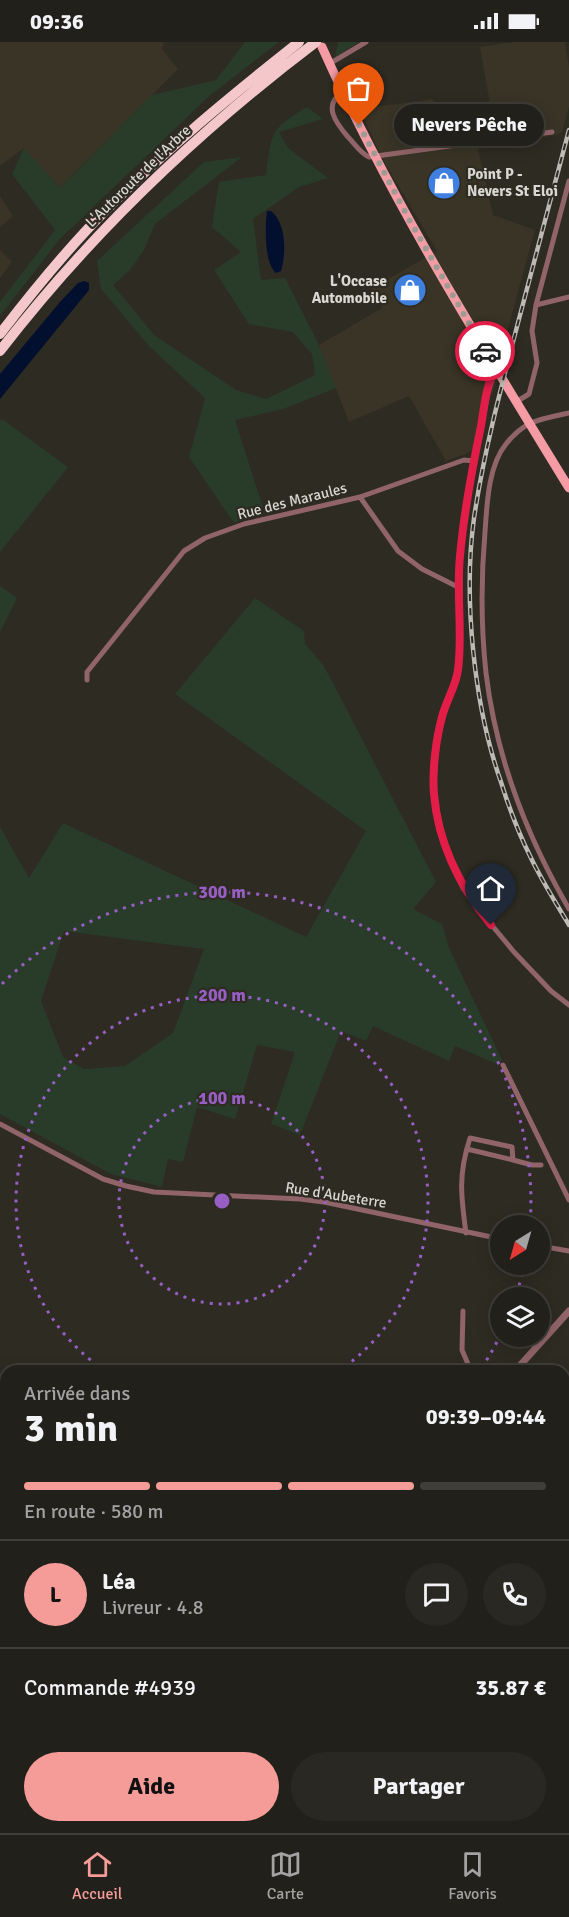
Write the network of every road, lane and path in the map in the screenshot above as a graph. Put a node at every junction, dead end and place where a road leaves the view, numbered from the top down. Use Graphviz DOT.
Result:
graph roads {
  1 [pos="299,42"];
  2 [pos="366,42"];
  3 [pos="319,44"];
  4 [pos="329,64"];
  5 [pos="343,92"];
  6 [pos="552,132"];
  7 [pos="375,158"];
  8 [pos="569,181"];
  9 [pos="569,297"];
  10 [pos="536,304"];
  11 [pos="0,334"];
  12 [pos="0,351"];
  13 [pos="496,369"];
  14 [pos="516,402"];
  15 [pos="569,413"];
  16 [pos="529,423"];
  17 [pos="474,461"];
  18 [pos="569,488"];
  19 [pos="360,497"];
  20 [pos="460,588"];
  21 [pos="87,680"];
  22 [pos="569,909"];
  23 [pos="569,1005"];
  24 [pos="503,1065"];
  25 [pos="0,1124"];
  26 [pos="467,1149"];
  27 [pos="513,1160"];
  28 [pos="541,1165"];
  29 [pos="569,1200"];
  30 [pos="466,1233"];
  31 [pos="490,1237"];
  32 [pos="550,1248"];
  33 [pos="569,1251"];
  34 [pos="463,1311"];
  35 [pos="569,1311"];
  36 [pos="468,1365"];
  37 [pos="520,1365"];
  1 -- 11 [label="highway, L'Autoroute de l'Arbre"];
  2 -- 4 [label="street"];
  3 -- 4 [label="main road"];
  3 -- 12 [label="highway, L'Autoroute de l'Arbre"];
  4 -- 5 [label="main road"];
  5 -- 7 [label="main road"];
  5 -- 7 [label="street"];
  6 -- 7 [label="street"];
  7 -- 13 [label="main road"];
  8 -- 10 [label="street"];
  9 -- 10 [label="street"];
  10 -- 14 [label="street"];
  13 -- 14 [label="main road"];
  13 -- 17 [label="street"];
  14 -- 16 [label="main road"];
  15 -- 16 [label="street"];
  16 -- 18 [label="main road"];
  16 -- 22 [label="street"];
  17 -- 19 [label="street, Rue des Maraules"];
  17 -- 20 [label="street"];
  19 -- 20 [label="street"];
  19 -- 21 [label="street, Rue des Maraules"];
  20 -- 23 [label="street"];
  24 -- 29 [label="street"];
  25 -- 30 [label="street, Rue d'Aubeterre"];
  26 -- 27 [label="street"];
  26 -- 27 [label="street"];
  26 -- 30 [label="street"];
  27 -- 28 [label="street"];
  30 -- 31 [label="street, Rue d'Aubeterre"];
  32 -- 33 [label="street"];
  34 -- 36 [label="street"];
  35 -- 37 [label="street"];
}
